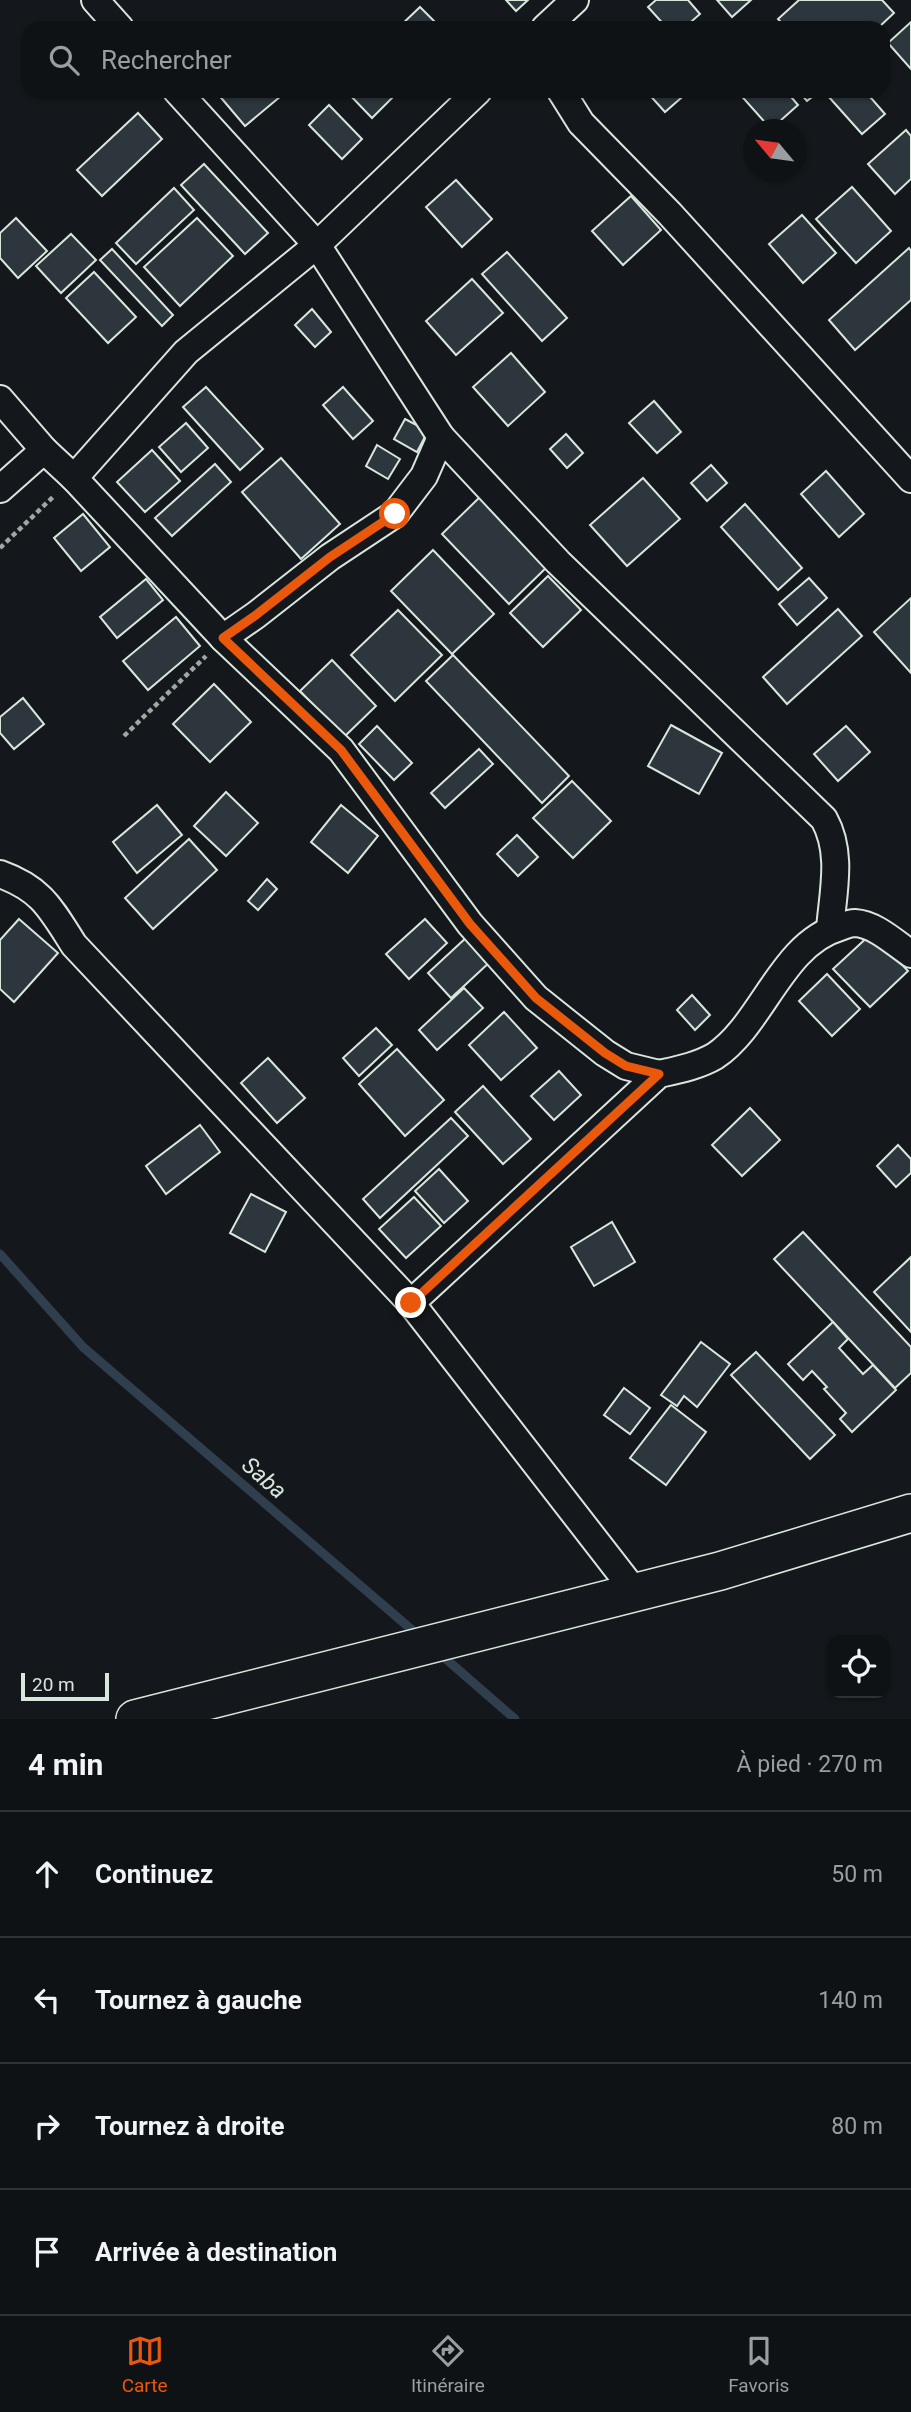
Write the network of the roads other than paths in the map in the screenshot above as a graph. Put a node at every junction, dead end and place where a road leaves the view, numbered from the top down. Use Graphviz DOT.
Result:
graph roads {
  1 [pos="95,0"];
  2 [pos="114,21"];
  3 [pos="183,98"];
  4 [pos="471,98"];
  5 [pos="565,98"];
  6 [pos="317,245"];
  7 [pos="0,399"];
  8 [pos="441,438"];
  9 [pos="44,450"];
  10 [pos="74,478"];
  11 [pos="911,479"];
  12 [pos="0,489"];
  13 [pos="223,638"];
  14 [pos="0,874"];
  15 [pos="830,929"];
  16 [pos="911,954"];
  17 [pos="659,1074"];
  18 [pos="411,1303"];
  19 [pos="911,1513"];
  20 [pos="636,1593"];
  21 [pos="146,1718"];
  1 -- 2 [label="street"];
  3 -- 6 [label="street"];
  4 -- 6 [label="street"];
  5 -- 11 [label="street"];
  6 -- 8 [label="street"];
  6 -- 10 [label="street"];
  7 -- 9 [label="street"];
  8 -- 13 [label="street"];
  8 -- 15 [label="street"];
  9 -- 10 [label="street"];
  9 -- 12 [label="street"];
  10 -- 13 [label="street"];
  13 -- 17 [label="street"];
  14 -- 18 [label="street"];
  15 -- 16 [label="street"];
  15 -- 17 [label="street"];
  17 -- 18 [label="street"];
  18 -- 20 [label="street"];
  19 -- 20 [label="street"];
  20 -- 21 [label="street"];
}
